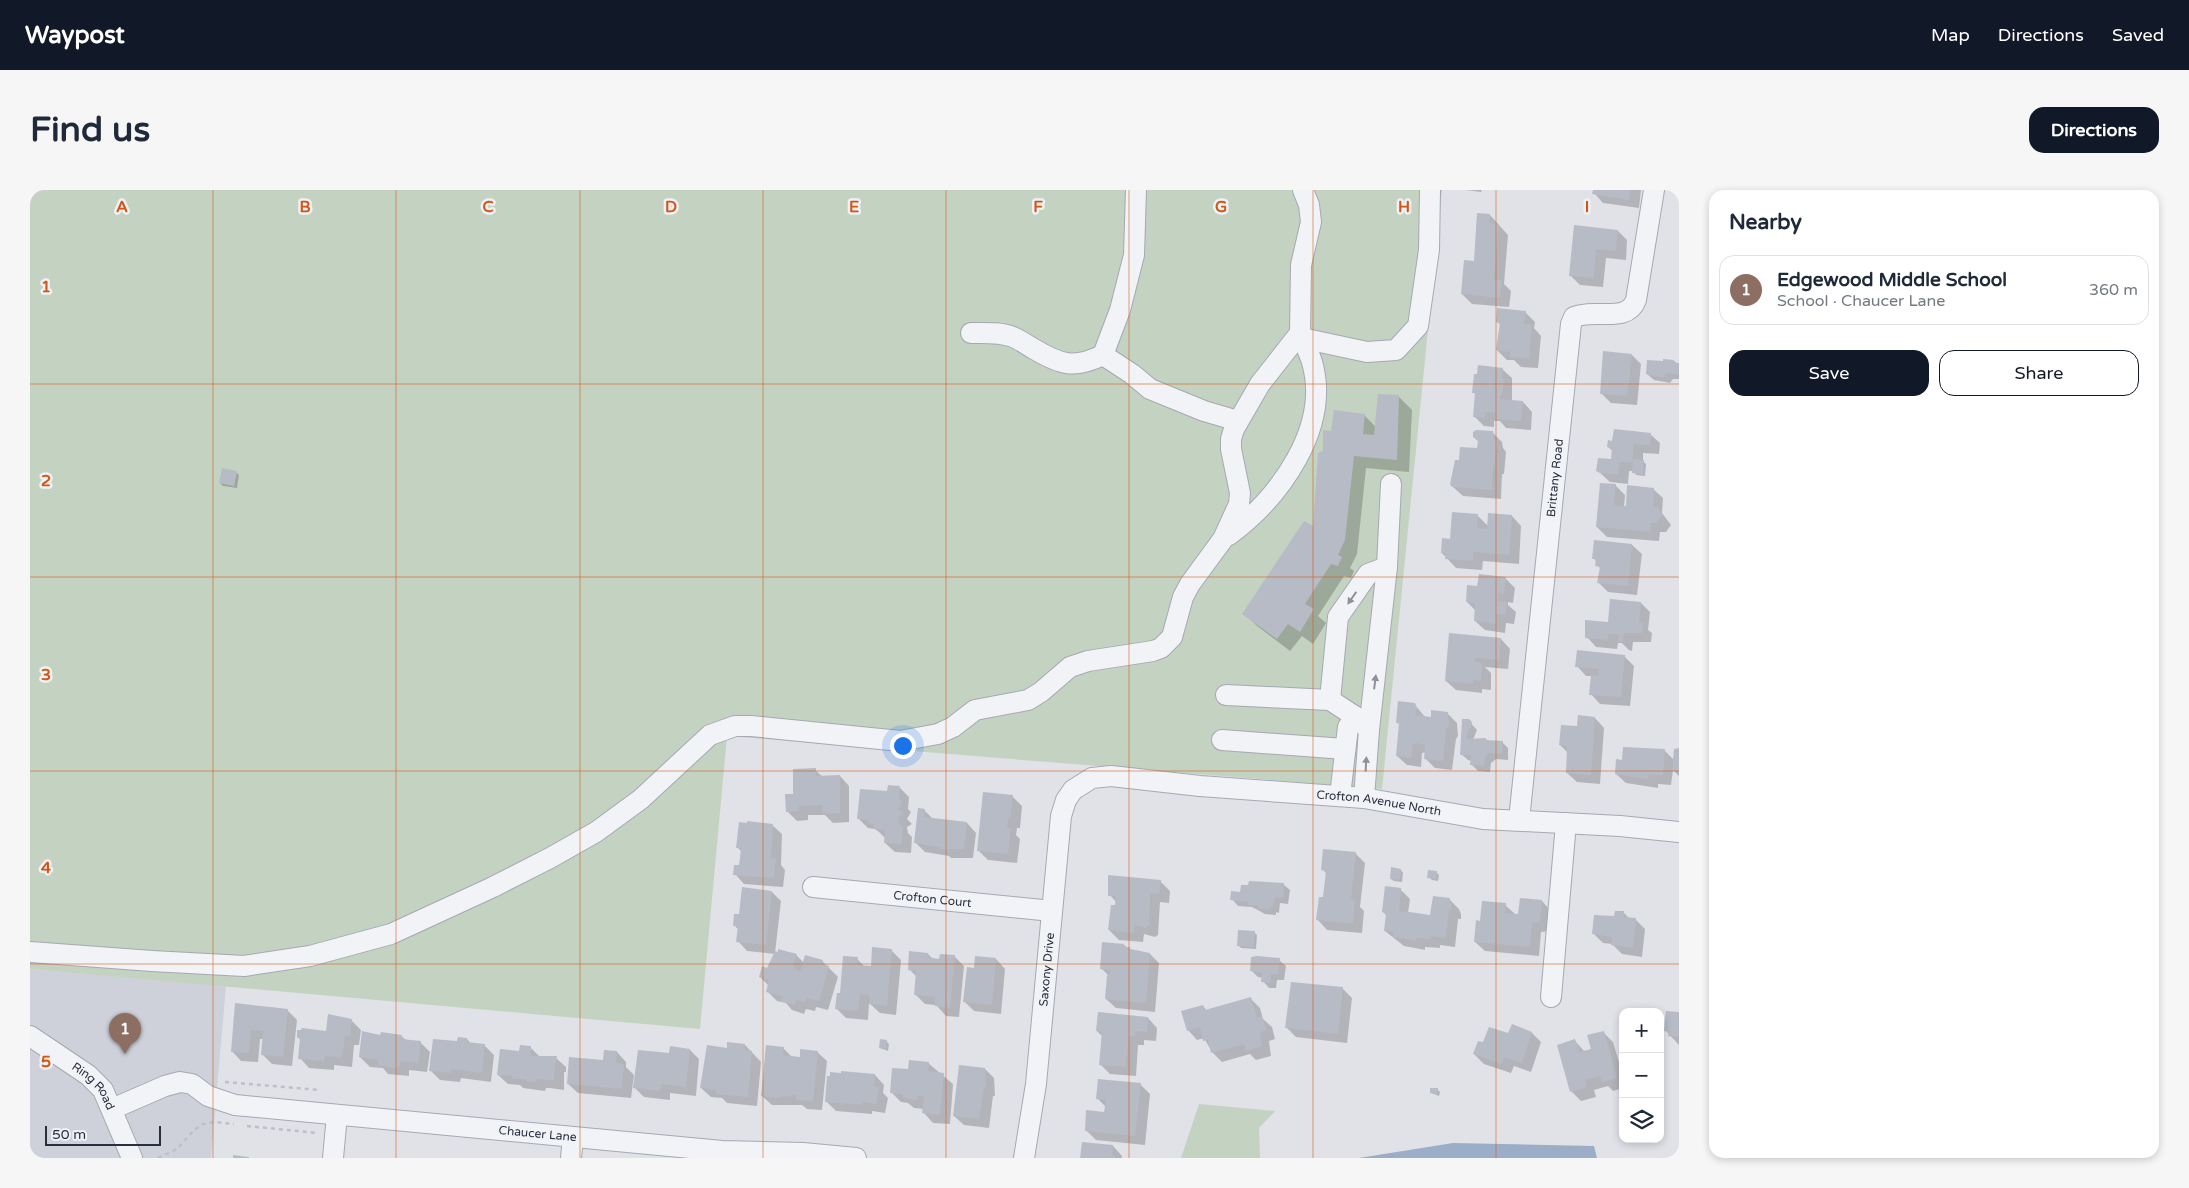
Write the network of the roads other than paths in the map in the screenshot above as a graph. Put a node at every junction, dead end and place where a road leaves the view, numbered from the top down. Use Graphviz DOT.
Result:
graph roads {
  1 [pos="1136,190"];
  2 [pos="1303,190"];
  3 [pos="1430,190"];
  4 [pos="1654,190"];
  5 [pos="971,333"];
  6 [pos="1300,333"];
  7 [pos="1103,355"];
  8 [pos="1238,421"];
  9 [pos="1391,484"];
  10 [pos="1223,539"];
  11 [pos="1387,567"];
  12 [pos="1226,695"];
  13 [pos="1330,700"];
  14 [pos="1362,724"];
  15 [pos="1222,740"];
  16 [pos="1345,748"];
  17 [pos="1079,786"];
  18 [pos="1340,796"];
  19 [pos="1364,798"];
  20 [pos="1519,820"];
  21 [pos="1566,823"];
  22 [pos="1679,832"];
  23 [pos="813,887"];
  24 [pos="1052,912"];
  25 [pos="30,952"];
  26 [pos="1551,997"];
  27 [pos="30,1036"];
  28 [pos="112,1109"];
  29 [pos="337,1115"];
  30 [pos="573,1137"];
  31 [pos="803,1155"];
  32 [pos="132,1158"];
  33 [pos="333,1158"];
  34 [pos="571,1158"];
  35 [pos="856,1158"];
  36 [pos="1024,1158"];
  1 -- 7 [label="street"];
  2 -- 6 [label="street"];
  3 -- 6 [label="street"];
  4 -- 20 [label="street, Brittany Road"];
  5 -- 7 [label="street"];
  6 -- 8 [label="street"];
  6 -- 10 [label="street"];
  7 -- 8 [label="street"];
  8 -- 10 [label="street"];
  9 -- 11 [label="street"];
  10 -- 25 [label="street"];
  11 -- 13 [label="street, one-way"];
  14 -- 11 [label="street, one-way"];
  12 -- 13 [label="street"];
  13 -- 14 [label="street"];
  14 -- 16 [label="street"];
  19 -- 14 [label="street, one-way"];
  15 -- 16 [label="street"];
  16 -- 18 [label="street"];
  17 -- 18 [label="street, Crofton Avenue North"];
  17 -- 24 [label="street, Saxony Drive"];
  18 -- 19 [label="street, Crofton Avenue North"];
  19 -- 20 [label="street, Crofton Avenue North"];
  20 -- 21 [label="street, Crofton Avenue North"];
  21 -- 22 [label="street, Crofton Avenue North"];
  21 -- 26 [label="street"];
  23 -- 24 [label="street, Crofton Court"];
  24 -- 36 [label="street, Saxony Drive"];
  27 -- 28 [label="street, Ring Road"];
  28 -- 29 [label="street, Chaucer Lane"];
  28 -- 32 [label="street, Ring Road"];
  29 -- 30 [label="street, Chaucer Lane"];
  29 -- 33 [label="street"];
  30 -- 31 [label="street, Chaucer Lane"];
  30 -- 34 [label="street"];
  31 -- 35 [label="street, Chaucer Lane"];
}
